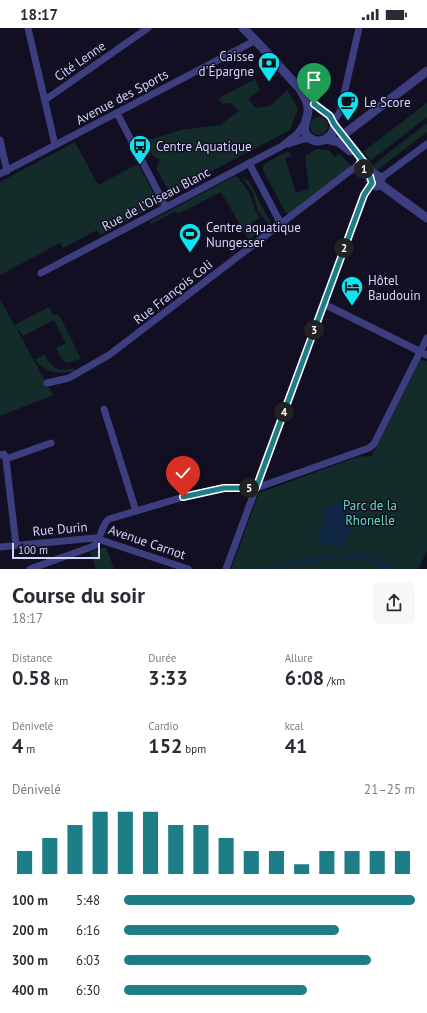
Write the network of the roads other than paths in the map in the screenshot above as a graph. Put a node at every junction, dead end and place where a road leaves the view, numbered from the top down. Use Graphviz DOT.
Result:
graph roads {
  1 [pos="28,28"];
  2 [pos="148,28"];
  3 [pos="243,28"];
  4 [pos="360,28"];
  5 [pos="256,40"];
  6 [pos="427,71"];
  7 [pos="298,86"];
  8 [pos="45,100"];
  9 [pos="117,113"];
  10 [pos="331,118"];
  11 [pos="306,121"];
  12 [pos="343,135"];
  13 [pos="311,139"];
  14 [pos="326,139"];
  15 [pos="0,140"];
  16 [pos="427,144"];
  17 [pos="55,145"];
  18 [pos="282,146"];
  19 [pos="362,162"];
  20 [pos="249,163"];
  21 [pos="7,171"];
  22 [pos="0,174"];
  23 [pos="376,180"];
  24 [pos="166,207"];
  25 [pos="427,218"];
  26 [pos="281,224"];
  27 [pos="41,273"];
  28 [pos="324,304"];
  29 [pos="427,338"];
  30 [pos="424,354"];
  31 [pos="47,383"];
  32 [pos="104,409"];
  33 [pos="52,443"];
  34 [pos="3,457"];
  35 [pos="256,488"];
  36 [pos="136,511"];
  37 [pos="99,539"];
  38 [pos="16,545"];
  39 [pos="0,547"];
  40 [pos="30,569"];
  41 [pos="188,569"];
  42 [pos="226,569"];
  1 -- 8 [label="street"];
  2 -- 8 [label="street, Cité Lenne"];
  3 -- 5 [label="street"];
  4 -- 10 [label="street"];
  5 -- 7 [label="street"];
  5 -- 9 [label="street, Avenue des Sports"];
  6 -- 12 [label="street"];
  7 -- 10 [label="street"];
  7 -- 11 [label="street"];
  8 -- 17 [label="street"];
  9 -- 17 [label="street, Avenue des Sports"];
  9 -- 24 [label="street"];
  10 -- 11 [label="street"];
  10 -- 12 [label="street"];
  10 -- 14 [label="street"];
  11 -- 13 [label="street"];
  11 -- 18 [label="street, Rue de l'Oiseau Blanc"];
  12 -- 19 [label="street"];
  13 -- 14 [label="street"];
  13 -- 18 [label="street, Rue de l'Oiseau Blanc"];
  14 -- 19 [label="street"];
  15 -- 21 [label="street"];
  16 -- 23 [label="street"];
  17 -- 21 [label="street, Avenue des Sports"];
  18 -- 20 [label="street, Rue de l'Oiseau Blanc"];
  19 -- 23 [label="street"];
  19 -- 26 [label="street, Rue François Coli"];
  20 -- 24 [label="street, Rue de l'Oiseau Blanc"];
  20 -- 26 [label="street"];
  21 -- 22 [label="street, Avenue des Sports"];
  23 -- 25 [label="street"];
  23 -- 28 [label="street"];
  24 -- 27 [label="street, Rue de l'Oiseau Blanc"];
  26 -- 31 [label="street, Rue François Coli"];
  28 -- 30 [label="street"];
  28 -- 35 [label="street"];
  29 -- 30 [label="street"];
  30 -- 35 [label="street"];
  32 -- 36 [label="street"];
  33 -- 34 [label="street"];
  34 -- 38 [label="street"];
  35 -- 36 [label="street"];
  35 -- 42 [label="street"];
  36 -- 37 [label="street"];
  37 -- 38 [label="street, Rue Durin"];
  37 -- 40 [label="street"];
  37 -- 41 [label="street, Avenue Carnot"];
  38 -- 39 [label="street, Rue Durin"];
}
